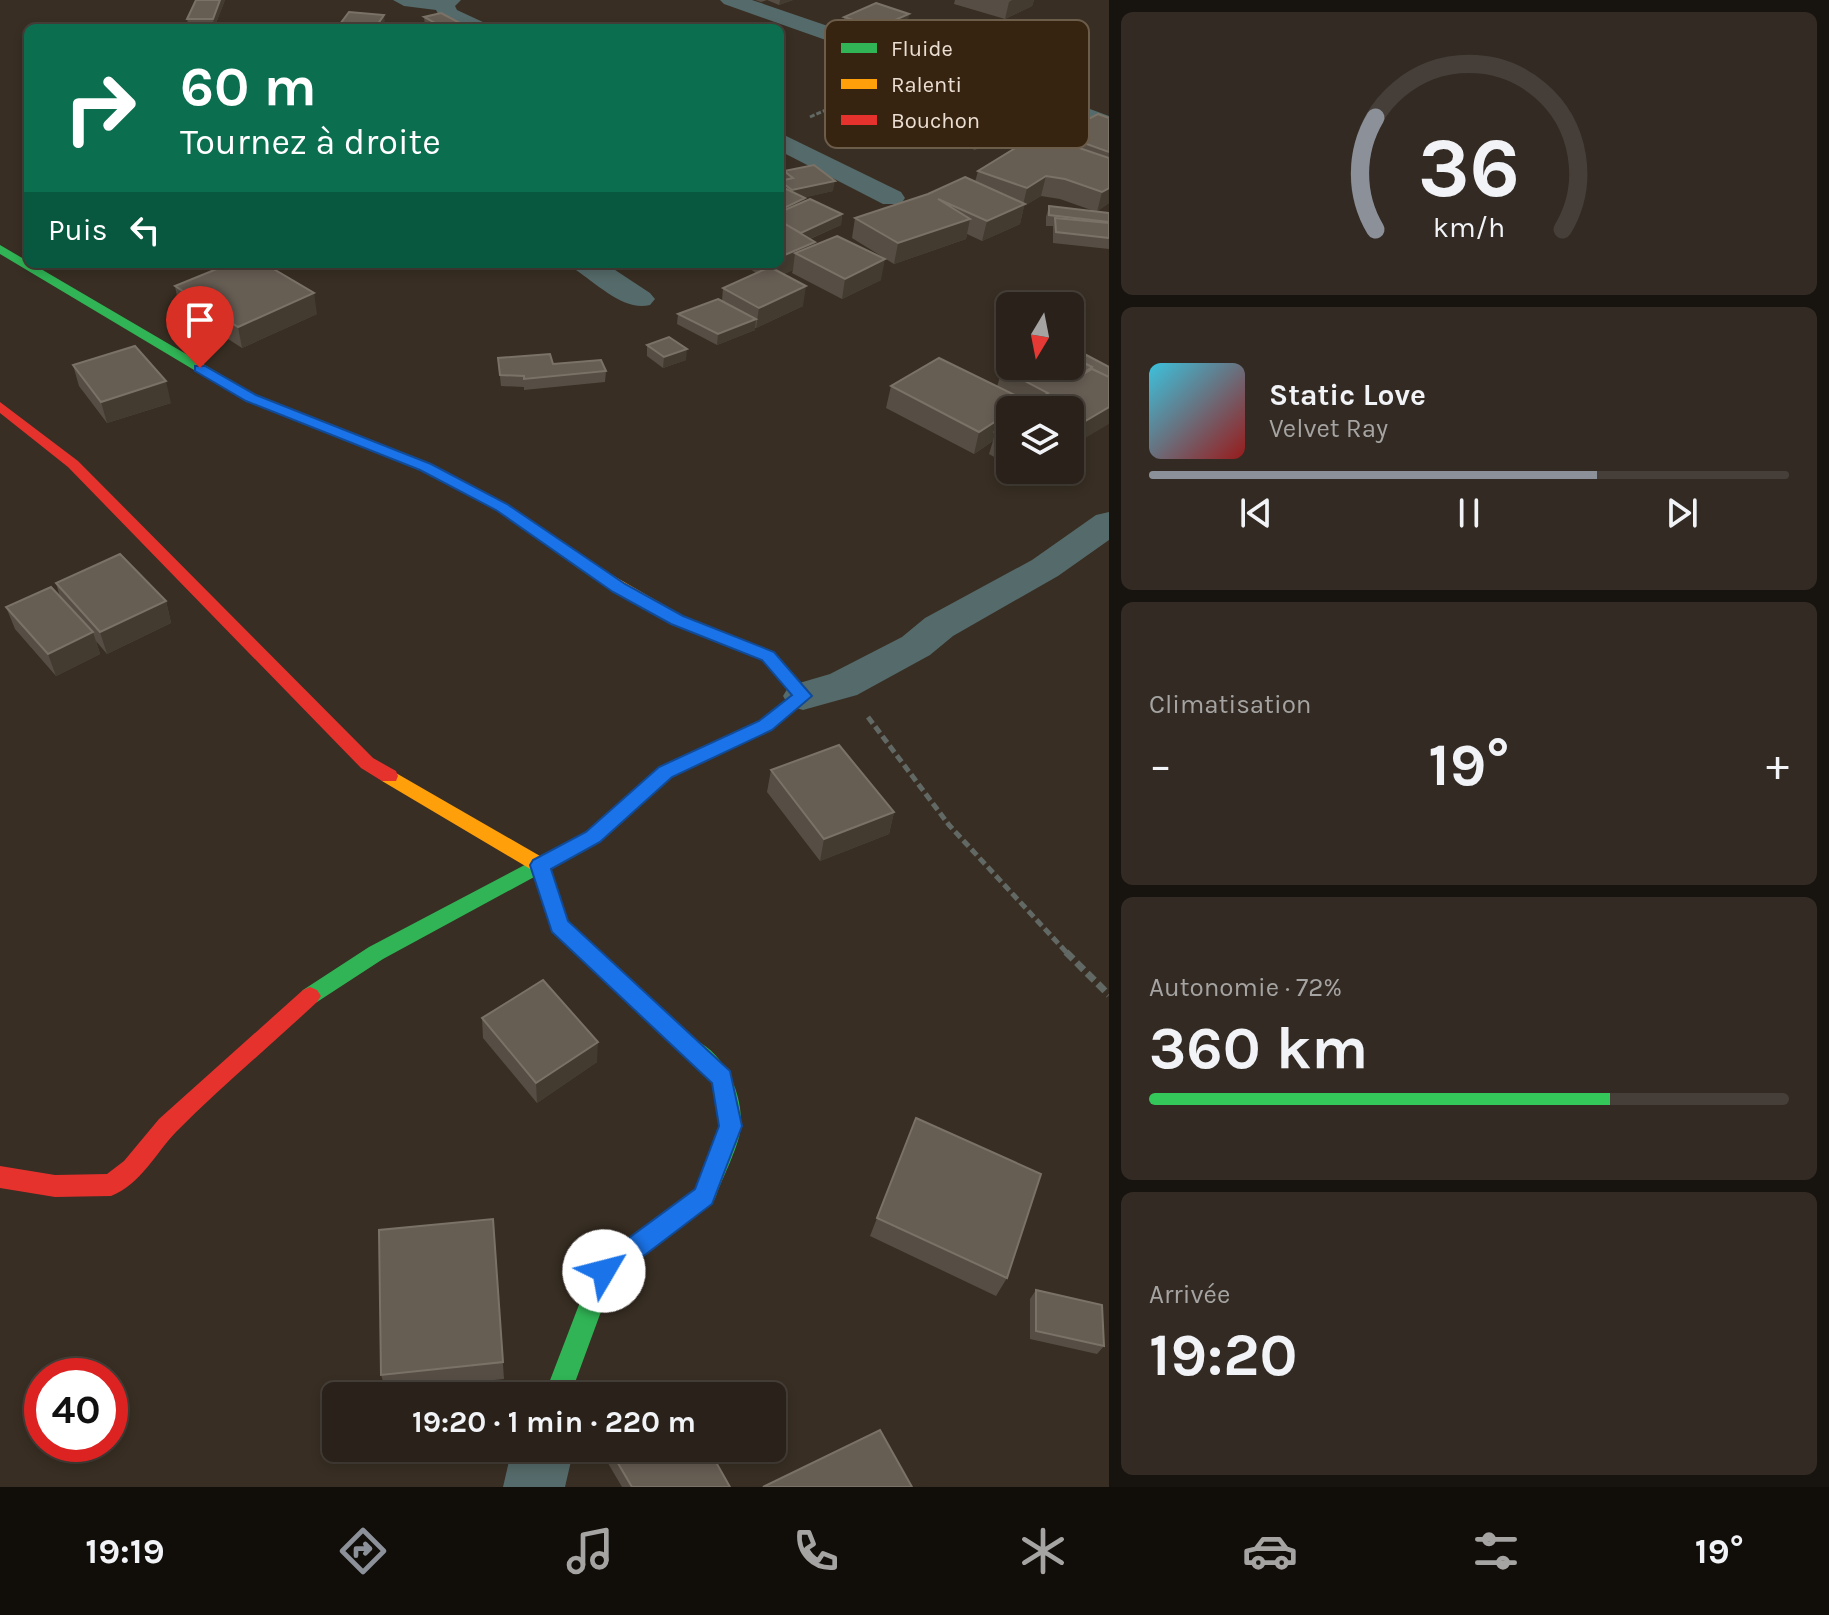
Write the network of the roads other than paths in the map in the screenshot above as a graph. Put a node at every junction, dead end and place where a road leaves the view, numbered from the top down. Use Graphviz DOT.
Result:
graph roads {
  1 [pos="404,0"];
  2 [pos="731,0"];
  3 [pos="447,2"];
  4 [pos="469,24"];
  5 [pos="825,32"];
  6 [pos="1089,117"];
  7 [pos="1109,125"];
  8 [pos="784,143"];
  9 [pos="892,198"];
  10 [pos="0,249"];
  11 [pos="24,263"];
  12 [pos="32,268"];
  13 [pos="592,268"];
  14 [pos="640,299"];
  15 [pos="0,406"];
  16 [pos="1109,523"];
  17 [pos="803,696"];
  18 [pos="540,865"];
  19 [pos="0,1177"];
  20 [pos="562,1382"];
  21 [pos="540,1462"];
  22 [pos="534,1487"];
  1 -- 3 [label="street"];
  2 -- 5 [label="street"];
  3 -- 4 [label="street"];
  6 -- 7 [label="street"];
  8 -- 9 [label="street"];
  10 -- 11 [label="street"];
  12 -- 17 [label="street"];
  13 -- 14 [label="street"];
  15 -- 18 [label="street"];
  16 -- 17 [label="street"];
  17 -- 18 [label="street"];
  18 -- 19 [label="street"];
  18 -- 20 [label="street"];
  21 -- 22 [label="street"];
}
